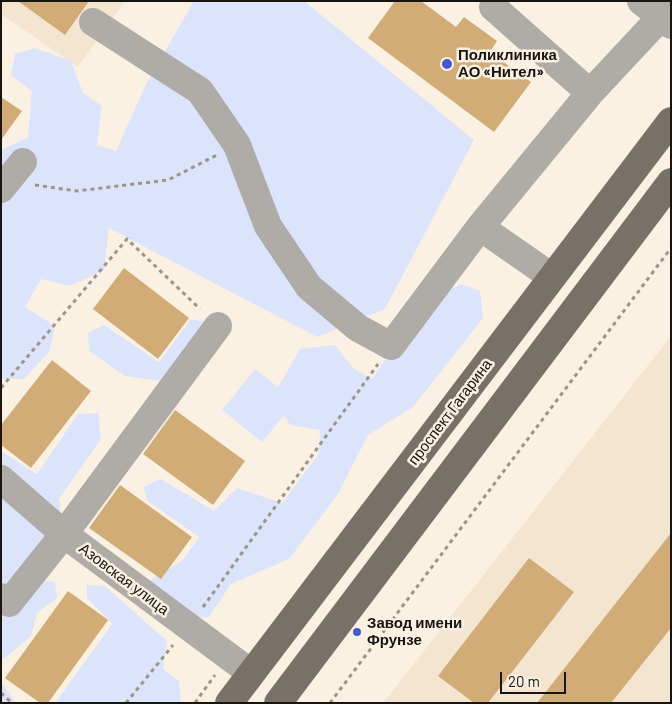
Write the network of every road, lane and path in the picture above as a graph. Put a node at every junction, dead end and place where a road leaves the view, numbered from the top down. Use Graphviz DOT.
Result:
graph roads {
  1 [pos="493,7"];
  2 [pos="658,9"];
  3 [pos="93,22"];
  4 [pos="590,92"];
  5 [pos="671,121"];
  6 [pos="237,145"];
  7 [pos="23,162"];
  8 [pos="671,182"];
  9 [pos="2,189"];
  10 [pos="480,227"];
  11 [pos="671,248"];
  12 [pos="552,277"];
  13 [pos="218,326"];
  14 [pos="391,346"];
  15 [pos="1,388"];
  16 [pos="1,479"];
  17 [pos="64,534"];
  18 [pos="1,597"];
  19 [pos="189,627"];
  20 [pos="228,656"];
  21 [pos="251,673"];
  22 [pos="1,693"];
  23 [pos="12,703"];
  24 [pos="126,703"];
  25 [pos="195,703"];
  26 [pos="229,703"];
  27 [pos="278,703"];
  28 [pos="330,703"];
  1 -- 4 [label="street"];
  2 -- 4 [label="street"];
  3 -- 6 [label="street"];
  4 -- 10 [label="street"];
  5 -- 12 [label="main road, проспект Гагарина"];
  6 -- 9 [label="path"];
  6 -- 14 [label="street"];
  7 -- 9 [label="street"];
  8 -- 27 [label="main road"];
  10 -- 12 [label="street"];
  10 -- 14 [label="street"];
  11 -- 28 [label="path"];
  12 -- 21 [label="main road, проспект Гагарина"];
  13 -- 15 [label="path"];
  13 -- 17 [label="street"];
  14 -- 19 [label="path"];
  16 -- 17 [label="street, Азовская улица"];
  17 -- 18 [label="street"];
  17 -- 19 [label="street, Азовская улица"];
  19 -- 20 [label="street, Азовская улица"];
  19 -- 24 [label="path"];
  20 -- 21 [label="street, Азовская улица"];
  20 -- 25 [label="path"];
  21 -- 26 [label="main road, проспект Гагарина"];
  22 -- 23 [label="path"];
}
